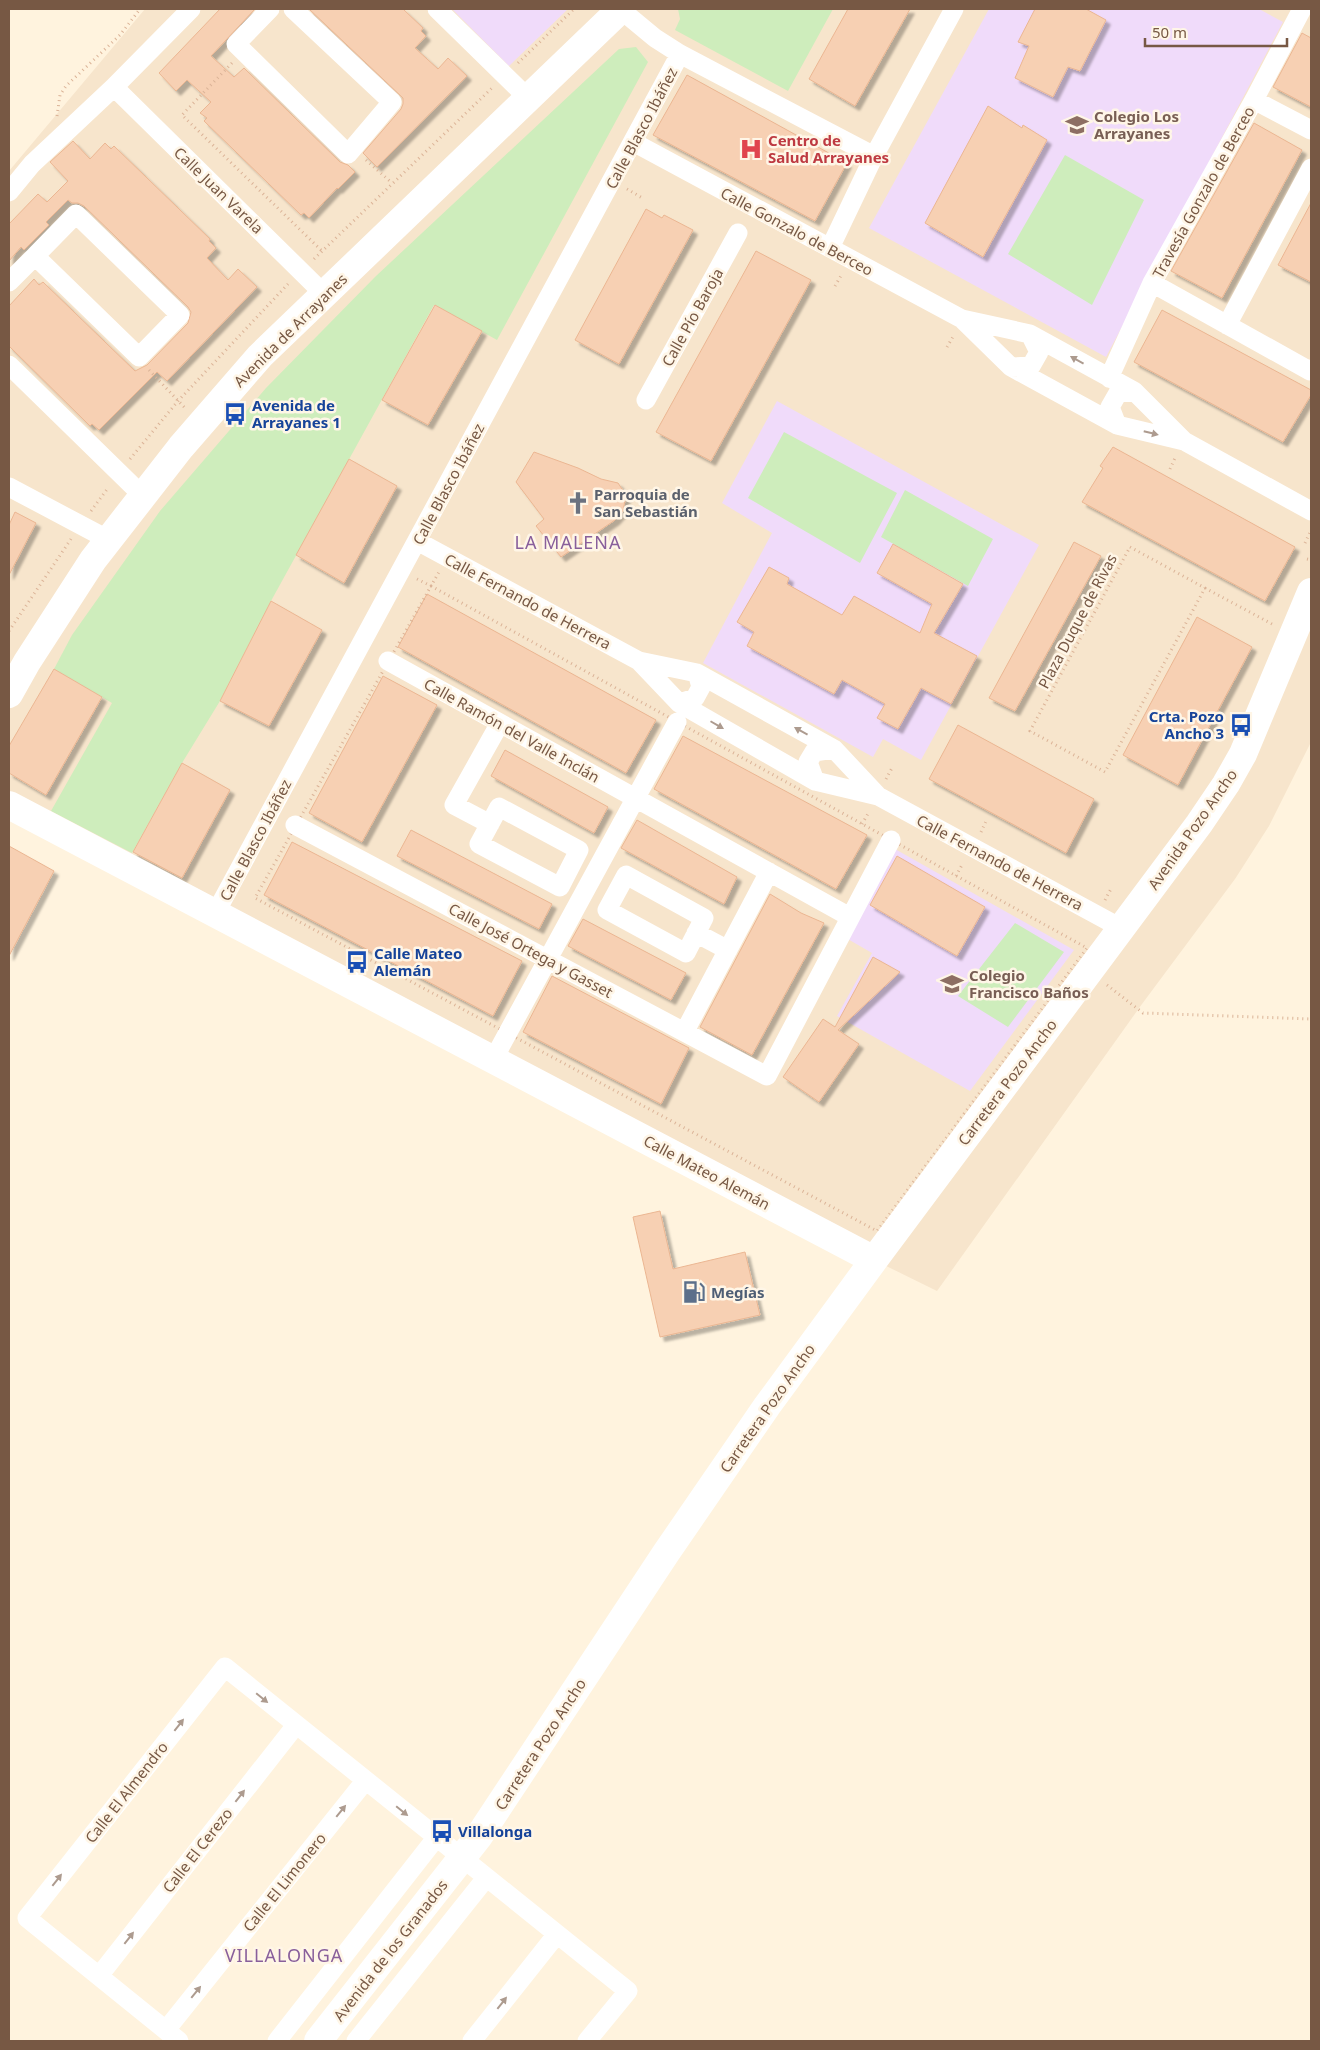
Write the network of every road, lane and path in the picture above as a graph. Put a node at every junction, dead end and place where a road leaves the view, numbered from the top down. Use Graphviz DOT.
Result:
graph roads {
  1 [pos="140,9"];
  2 [pos="191,9"];
  3 [pos="270,9"];
  4 [pos="293,9"];
  5 [pos="437,9"];
  6 [pos="620,9"];
  7 [pos="954,9"];
  8 [pos="1302,9"];
  9 [pos="243,51"];
  10 [pos="680,54"];
  11 [pos="114,87"];
  12 [pos="528,98"];
  13 [pos="1254,100"];
  14 [pos="1311,130"];
  15 [pos="58,139"];
  16 [pos="633,142"];
  17 [pos="353,148"];
  18 [pos="874,156"];
  19 [pos="1311,168"];
  20 [pos="392,183"];
  21 [pos="9,192"];
  22 [pos="738,233"];
  23 [pos="830,248"];
  24 [pos="322,251"];
  25 [pos="35,256"];
  26 [pos="9,282"];
  27 [pos="1152,283"];
  28 [pos="324,294"];
  29 [pos="962,319"];
  30 [pos="1227,325"];
  31 [pos="1030,334"];
  32 [pos="139,357"];
  33 [pos="9,365"];
  34 [pos="1011,367"];
  35 [pos="1311,370"];
  36 [pos="1109,378"];
  37 [pos="1134,391"];
  38 [pos="646,400"];
  39 [pos="201,424"];
  40 [pos="1118,425"];
  41 [pos="1184,441"];
  42 [pos="9,487"];
  43 [pos="142,496"];
  44 [pos="1311,511"];
  45 [pos="1311,530"];
  46 [pos="109,540"];
  47 [pos="417,541"];
  48 [pos="1305,543"];
  49 [pos="1204,588"];
  50 [pos="1311,592"];
  51 [pos="1277,626"];
  52 [pos="388,661"];
  53 [pos="639,662"];
  54 [pos="697,673"];
  55 [pos="9,694"];
  56 [pos="679,703"];
  57 [pos="677,722"];
  58 [pos="500,723"];
  59 [pos="834,749"];
  60 [pos="814,782"];
  61 [pos="878,796"];
  62 [pos="636,798"];
  63 [pos="9,805"];
  64 [pos="490,824"];
  65 [pos="295,825"];
  66 [pos="890,840"];
  67 [pos="571,867"];
  68 [pos="769,872"];
  69 [pos="592,878"];
  70 [pos="617,892"];
  71 [pos="216,914"];
  72 [pos="850,917"];
  73 [pos="1122,928"];
  74 [pos="696,933"];
  75 [pos="728,950"];
  76 [pos="548,959"];
  77 [pos="1090,971"];
  78 [pos="1311,1019"];
  79 [pos="684,1031"];
  80 [pos="493,1060"];
  81 [pos="874,1260"];
  82 [pos="296,1725"];
  83 [pos="365,1781"];
  84 [pos="436,1838"];
  85 [pos="462,1859"];
  86 [pos="486,1878"];
  87 [pos="557,1934"];
  88 [pos="99,1976"];
  89 [pos="173,2036"];
  90 [pos="277,2041"];
  91 [pos="318,2041"];
  92 [pos="356,2041"];
  93 [pos="472,2041"];
  94 [pos="587,2041"];
  1 -- 15 [label="path"];
  2 -- 11 [label="street"];
  3 -- 9 [label="street"];
  4 -- 17 [label="street"];
  5 -- 12 [label="street"];
  6 -- 10 [label="street"];
  6 -- 12 [label="street, Avenida de Arrayanes"];
  7 -- 18 [label="street"];
  8 -- 13 [label="street, Travesía Gonzalo de Berceo"];
  9 -- 17 [label="street"];
  9 -- 24 [label="path"];
  10 -- 16 [label="street, Calle Blasco Ibáñez"];
  10 -- 18 [label="street"];
  11 -- 15 [label="street"];
  11 -- 28 [label="street, Calle Juan Varela"];
  12 -- 28 [label="street, Avenida de Arrayanes"];
  13 -- 14 [label="street"];
  13 -- 27 [label="street, Travesía Gonzalo de Berceo"];
  15 -- 21 [label="street"];
  16 -- 23 [label="street, Calle Gonzalo de Berceo"];
  16 -- 47 [label="street, Calle Blasco Ibáñez"];
  17 -- 20 [label="path"];
  18 -- 23 [label="street"];
  19 -- 30 [label="street"];
  22 -- 38 [label="street, Calle Pío Baroja"];
  23 -- 29 [label="street, Calle Gonzalo de Berceo"];
  25 -- 26 [label="street"];
  25 -- 32 [label="street"];
  25 -- 32 [label="street"];
  27 -- 30 [label="street"];
  27 -- 36 [label="street, Travesía Gonzalo de Berceo"];
  28 -- 39 [label="street, Avenida de Arrayanes"];
  29 -- 31 [label="street, Calle Gonzalo de Berceo"];
  29 -- 34 [label="street, Calle Gonzalo de Berceo"];
  30 -- 35 [label="street"];
  31 -- 34 [label="street"];
  36 -- 31 [label="street, Calle Gonzalo de Berceo, one-way"];
  32 -- 39 [label="path"];
  33 -- 43 [label="street"];
  34 -- 40 [label="street, Calle Gonzalo de Berceo"];
  36 -- 37 [label="street, Calle Gonzalo de Berceo"];
  37 -- 40 [label="street"];
  37 -- 41 [label="street, Calle Gonzalo de Berceo"];
  39 -- 43 [label="street, Avenida de Arrayanes"];
  40 -- 41 [label="street, Calle Gonzalo de Berceo, one-way"];
  41 -- 44 [label="street, Calle Gonzalo de Berceo"];
  42 -- 46 [label="street"];
  43 -- 46 [label="street, Avenida de Arrayanes"];
  45 -- 48 [label="path"];
  46 -- 55 [label="street, Avenida de Arrayanes"];
  47 -- 53 [label="street, Calle Fernando de Herrera"];
  47 -- 71 [label="street, Calle Blasco Ibáñez"];
  49 -- 49 [label="path, Plaza Duque de Rivas"];
  49 -- 51 [label="path"];
  50 -- 73 [label="street, Avenida Pozo Ancho"];
  52 -- 58 [label="street, Calle Ramón del Valle Inclán"];
  53 -- 54 [label="street, Calle Fernando de Herrera"];
  53 -- 56 [label="street, Calle Fernando de Herrera"];
  54 -- 56 [label="street"];
  59 -- 54 [label="street, Calle Fernando de Herrera, one-way"];
  56 -- 60 [label="street, Calle Fernando de Herrera, one-way"];
  57 -- 62 [label="street"];
  58 -- 62 [label="street, Calle Ramón del Valle Inclán"];
  58 -- 64 [label="street"];
  59 -- 60 [label="street"];
  59 -- 61 [label="street, Calle Fernando de Herrera"];
  60 -- 61 [label="street, Calle Fernando de Herrera"];
  61 -- 73 [label="street, Calle Fernando de Herrera"];
  62 -- 68 [label="street, Calle Ramón del Valle Inclán"];
  62 -- 69 [label="street"];
  63 -- 71 [label="street, Calle Mateo Alemán"];
  64 -- 67 [label="street"];
  64 -- 67 [label="street"];
  65 -- 76 [label="street, Calle José Ortega y Gasset"];
  66 -- 72 [label="street"];
  67 -- 69 [label="street"];
  68 -- 72 [label="street, Calle Ramón del Valle Inclán"];
  68 -- 75 [label="street"];
  69 -- 70 [label="street"];
  69 -- 76 [label="street"];
  70 -- 74 [label="street"];
  70 -- 74 [label="street"];
  71 -- 80 [label="street, Calle Mateo Alemán"];
  72 -- 79 [label="street, Calle José Ortega y Gasset"];
  73 -- 77 [label="street, Avenida Pozo Ancho"];
  74 -- 75 [label="street"];
  75 -- 79 [label="street"];
  76 -- 79 [label="street, Calle José Ortega y Gasset"];
  76 -- 80 [label="street"];
  77 -- 78 [label="path"];
  77 -- 81 [label="street, Carretera Pozo Ancho"];
  80 -- 81 [label="street, Calle Mateo Alemán"];
  81 -- 85 [label="street, Carretera Pozo Ancho"];
  82 -- 83 [label="street"];
  88 -- 82 [label="street, Calle El Cerezo, one-way"];
  88 -- 82 [label="street, Calle El Almendro, one-way"];
  83 -- 84 [label="street, one-way"];
  89 -- 83 [label="street, Calle El Limonero, one-way"];
  84 -- 85 [label="street"];
  84 -- 90 [label="street"];
  85 -- 86 [label="street"];
  85 -- 91 [label="street, Avenida de los Granados"];
  86 -- 87 [label="street"];
  86 -- 92 [label="street, Avenida de los Granados"];
  93 -- 87 [label="street, one-way"];
  87 -- 94 [label="street"];
  88 -- 89 [label="street"];
}
